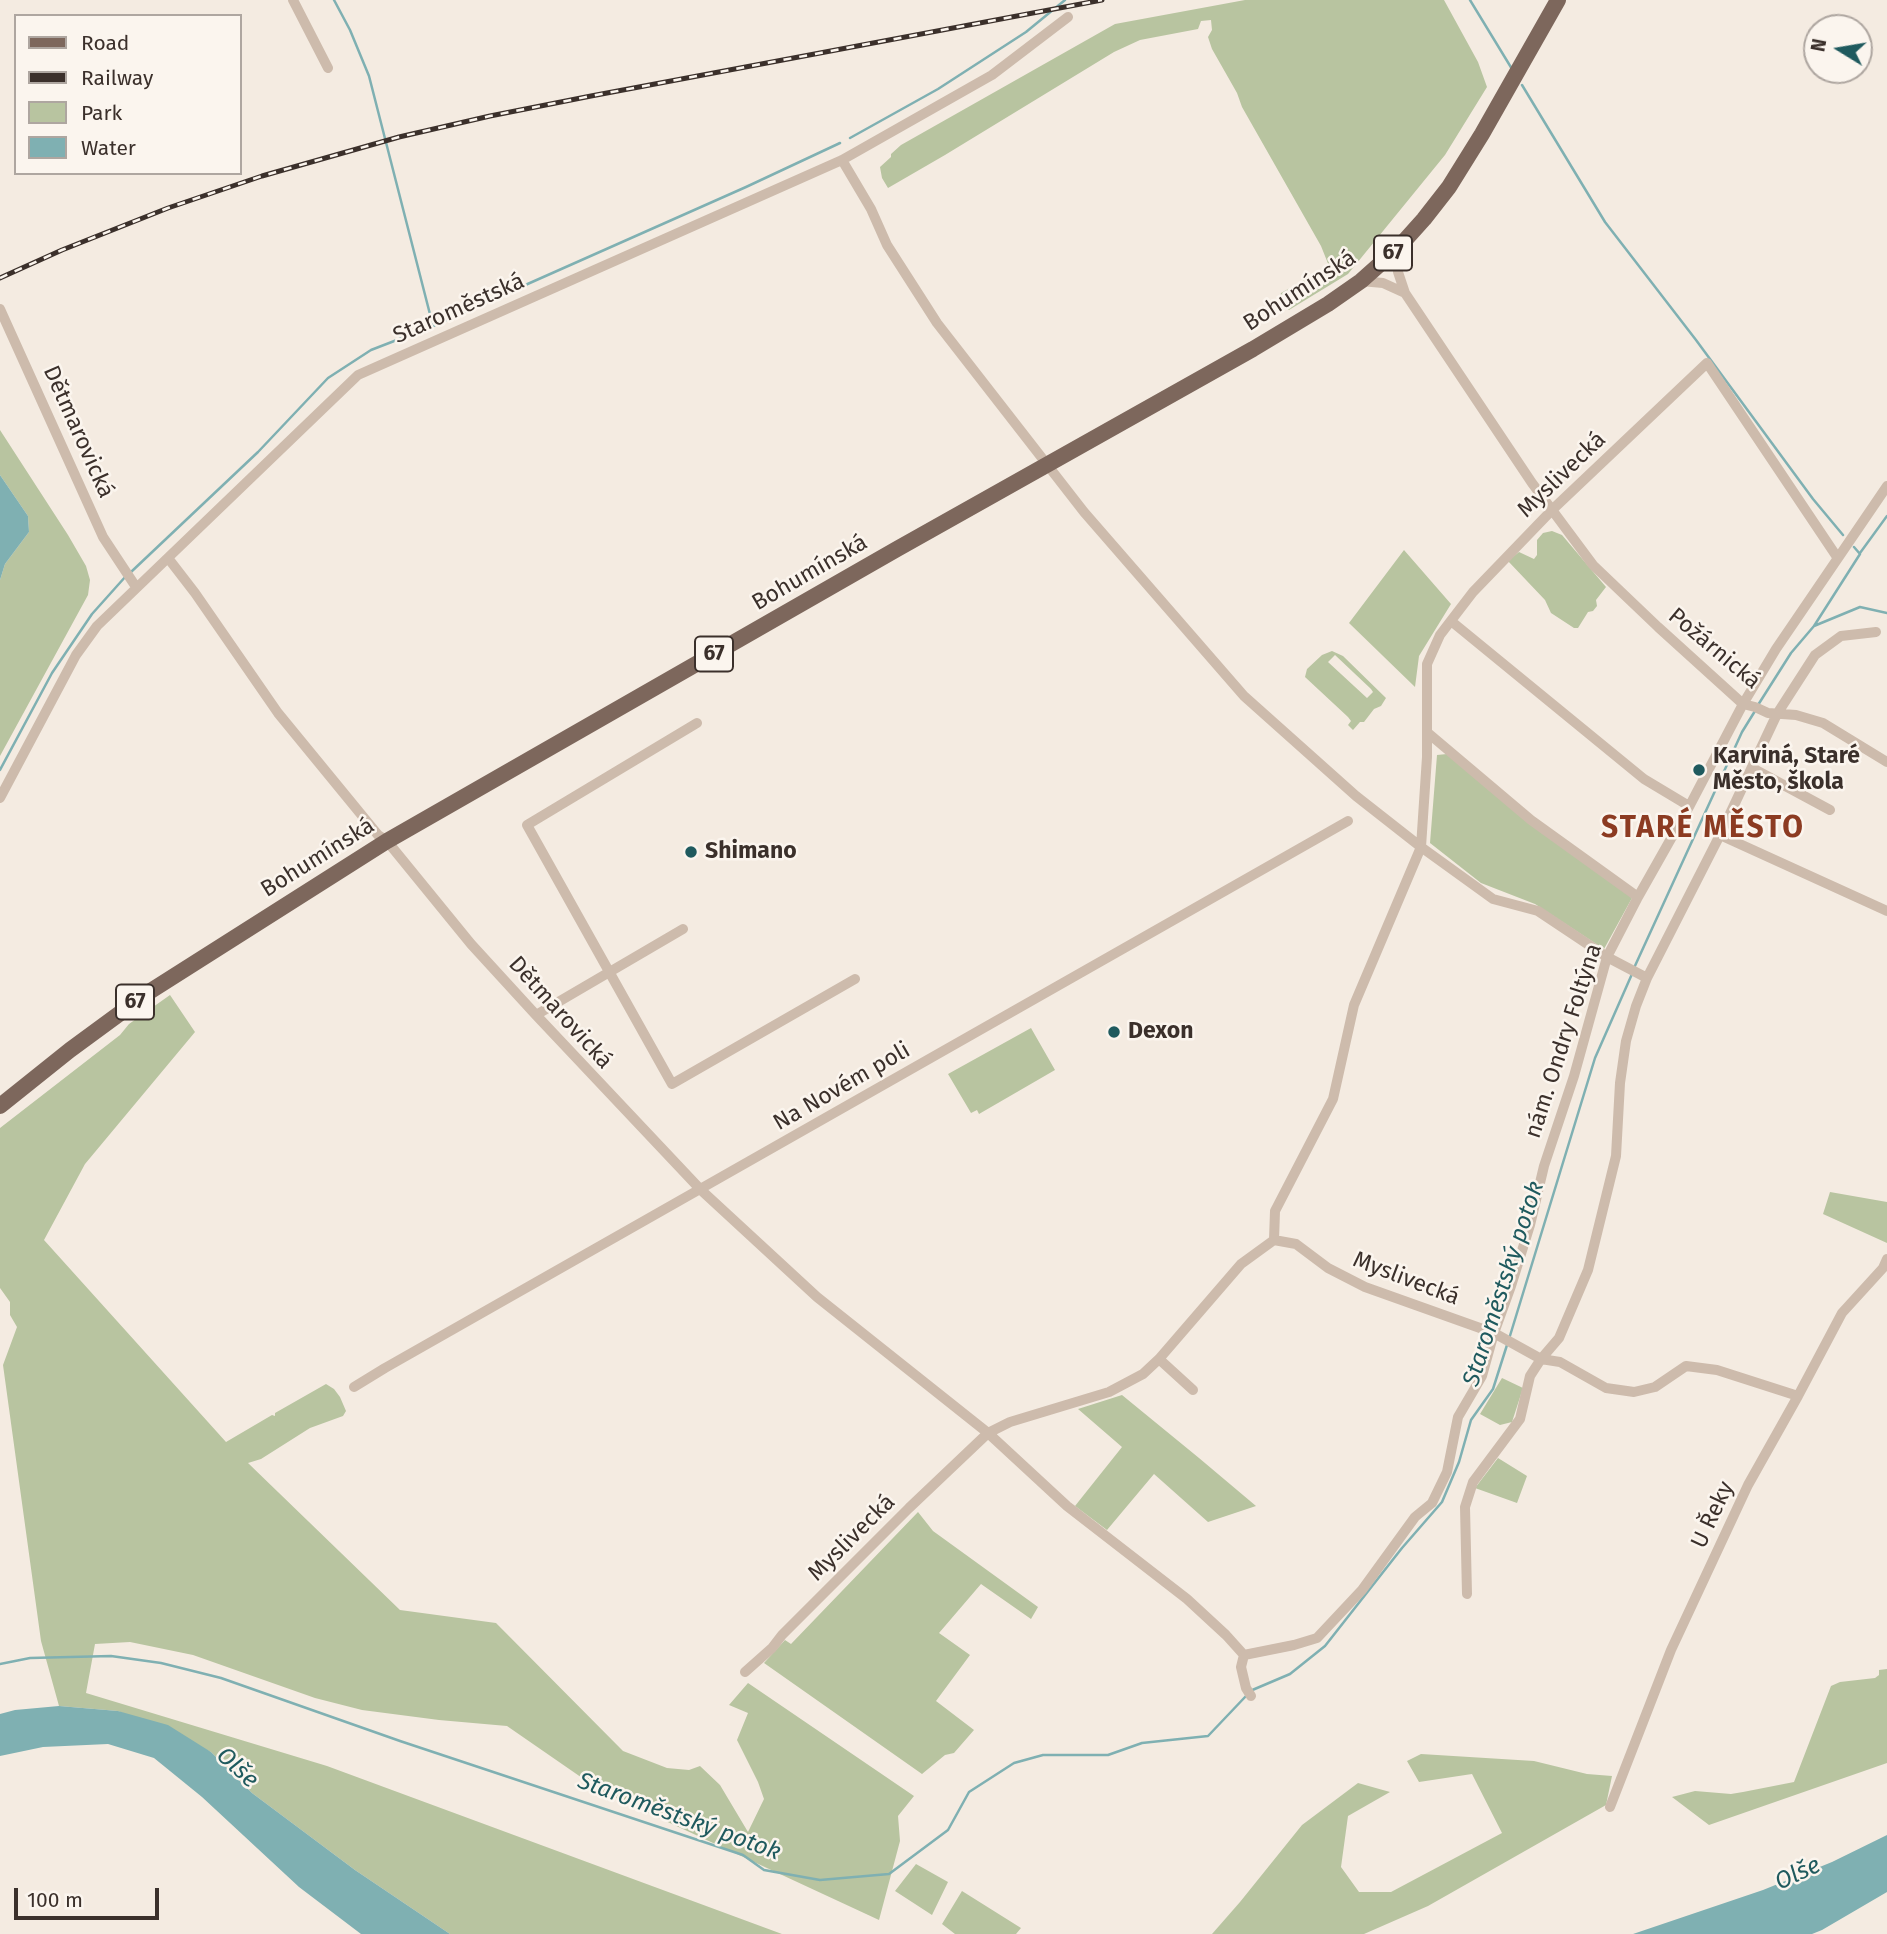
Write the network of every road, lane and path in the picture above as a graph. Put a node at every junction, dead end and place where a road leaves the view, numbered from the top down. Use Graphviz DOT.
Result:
graph roads {
  1 [pos="293,0"];
  2 [pos="1558,0"];
  3 [pos="1068,17"];
  4 [pos="328,68"];
  5 [pos="842,160"];
  6 [pos="1398,248"];
  7 [pos="1361,281"];
  8 [pos="1405,293"];
  9 [pos="0,309"];
  10 [pos="1048,464"];
  11 [pos="1887,486"];
  12 [pos="1553,509"];
  13 [pos="1837,557"];
  14 [pos="168,558"];
  15 [pos="133,583"];
  16 [pos="1451,621"];
  17 [pos="1876,632"];
  18 [pos="1743,705"];
  19 [pos="1777,714"];
  20 [pos="697,723"];
  21 [pos="1428,733"];
  22 [pos="1887,762"];
  23 [pos="1752,768"];
  24 [pos="0,798"];
  25 [pos="1689,806"];
  26 [pos="1830,810"];
  27 [pos="1348,821"];
  28 [pos="1720,835"];
  29 [pos="387,841"];
  30 [pos="1421,847"];
  31 [pos="1638,897"];
  32 [pos="1887,911"];
  33 [pos="683,929"];
  34 [pos="1607,957"];
  35 [pos="610,972"];
  36 [pos="1639,974"];
  37 [pos="855,979"];
  38 [pos="536,1015"];
  39 [pos="0,1106"];
  40 [pos="701,1190"];
  41 [pos="1274,1240"];
  42 [pos="1887,1259"];
  43 [pos="1503,1337"];
  44 [pos="1159,1359"];
  45 [pos="1541,1359"];
  46 [pos="355,1387"];
  47 [pos="1193,1390"];
  48 [pos="1798,1396"];
  49 [pos="988,1433"];
  50 [pos="1467,1594"];
  51 [pos="1244,1655"];
  52 [pos="745,1672"];
  53 [pos="1249,1692"];
  54 [pos="1610,1807"];
  1 -- 4 [label="street"];
  2 -- 6 [label="main road, Bohumínská / 67"];
  3 -- 5 [label="street, Staroměstská"];
  5 -- 10 [label="street"];
  5 -- 14 [label="street, Staroměstská"];
  6 -- 7 [label="main road, Bohumínská / 67"];
  6 -- 8 [label="street"];
  7 -- 8 [label="street"];
  7 -- 10 [label="main road, Bohumínská / 67"];
  8 -- 12 [label="street, Požárnická"];
  9 -- 15 [label="street, Dětmarovická"];
  10 -- 29 [label="main road, Bohumínská / 67"];
  10 -- 30 [label="street"];
  11 -- 13 [label="street, nám. Ondry Foltýna"];
  12 -- 13 [label="street, Myslivecká"];
  12 -- 16 [label="street, Myslivecká"];
  12 -- 18 [label="street, Požárnická"];
  13 -- 18 [label="street, nám. Ondry Foltýna"];
  14 -- 15 [label="street, Staroměstská"];
  14 -- 29 [label="street, Dětmarovická"];
  15 -- 24 [label="street, Staroměstská"];
  16 -- 21 [label="street, Myslivecká"];
  16 -- 25 [label="street"];
  17 -- 19 [label="street"];
  18 -- 19 [label="street, Požárnická"];
  18 -- 25 [label="street, nám. Ondry Foltýna"];
  19 -- 22 [label="street, Požárnická"];
  19 -- 23 [label="street"];
  20 -- 35 [label="street"];
  21 -- 30 [label="street, Myslivecká"];
  21 -- 31 [label="street"];
  23 -- 26 [label="street"];
  23 -- 28 [label="street"];
  25 -- 31 [label="street, nám. Ondry Foltýna"];
  27 -- 40 [label="street, Na Novém poli"];
  28 -- 32 [label="street"];
  28 -- 36 [label="street"];
  29 -- 38 [label="street, Dětmarovická"];
  29 -- 39 [label="main road, Bohumínská / 67"];
  30 -- 34 [label="street"];
  30 -- 41 [label="street, Myslivecká"];
  31 -- 34 [label="street, nám. Ondry Foltýna"];
  33 -- 35 [label="street"];
  34 -- 36 [label="street"];
  34 -- 43 [label="street, nám. Ondry Foltýna"];
  35 -- 37 [label="street"];
  35 -- 38 [label="street"];
  36 -- 45 [label="street"];
  38 -- 40 [label="street, Dětmarovická"];
  40 -- 46 [label="street, Na Novém poli"];
  40 -- 49 [label="street, Dětmarovická"];
  41 -- 43 [label="street, Myslivecká"];
  41 -- 44 [label="street, Myslivecká"];
  42 -- 48 [label="street, U Řeky"];
  43 -- 45 [label="street, Myslivecká"];
  43 -- 51 [label="street, nám. Ondry Foltýna"];
  44 -- 47 [label="street"];
  44 -- 49 [label="street, Myslivecká"];
  45 -- 48 [label="street, Myslivecká"];
  45 -- 50 [label="street"];
  48 -- 54 [label="street, U Řeky"];
  49 -- 51 [label="street"];
  49 -- 52 [label="street, Myslivecká"];
  51 -- 53 [label="street"];
}
